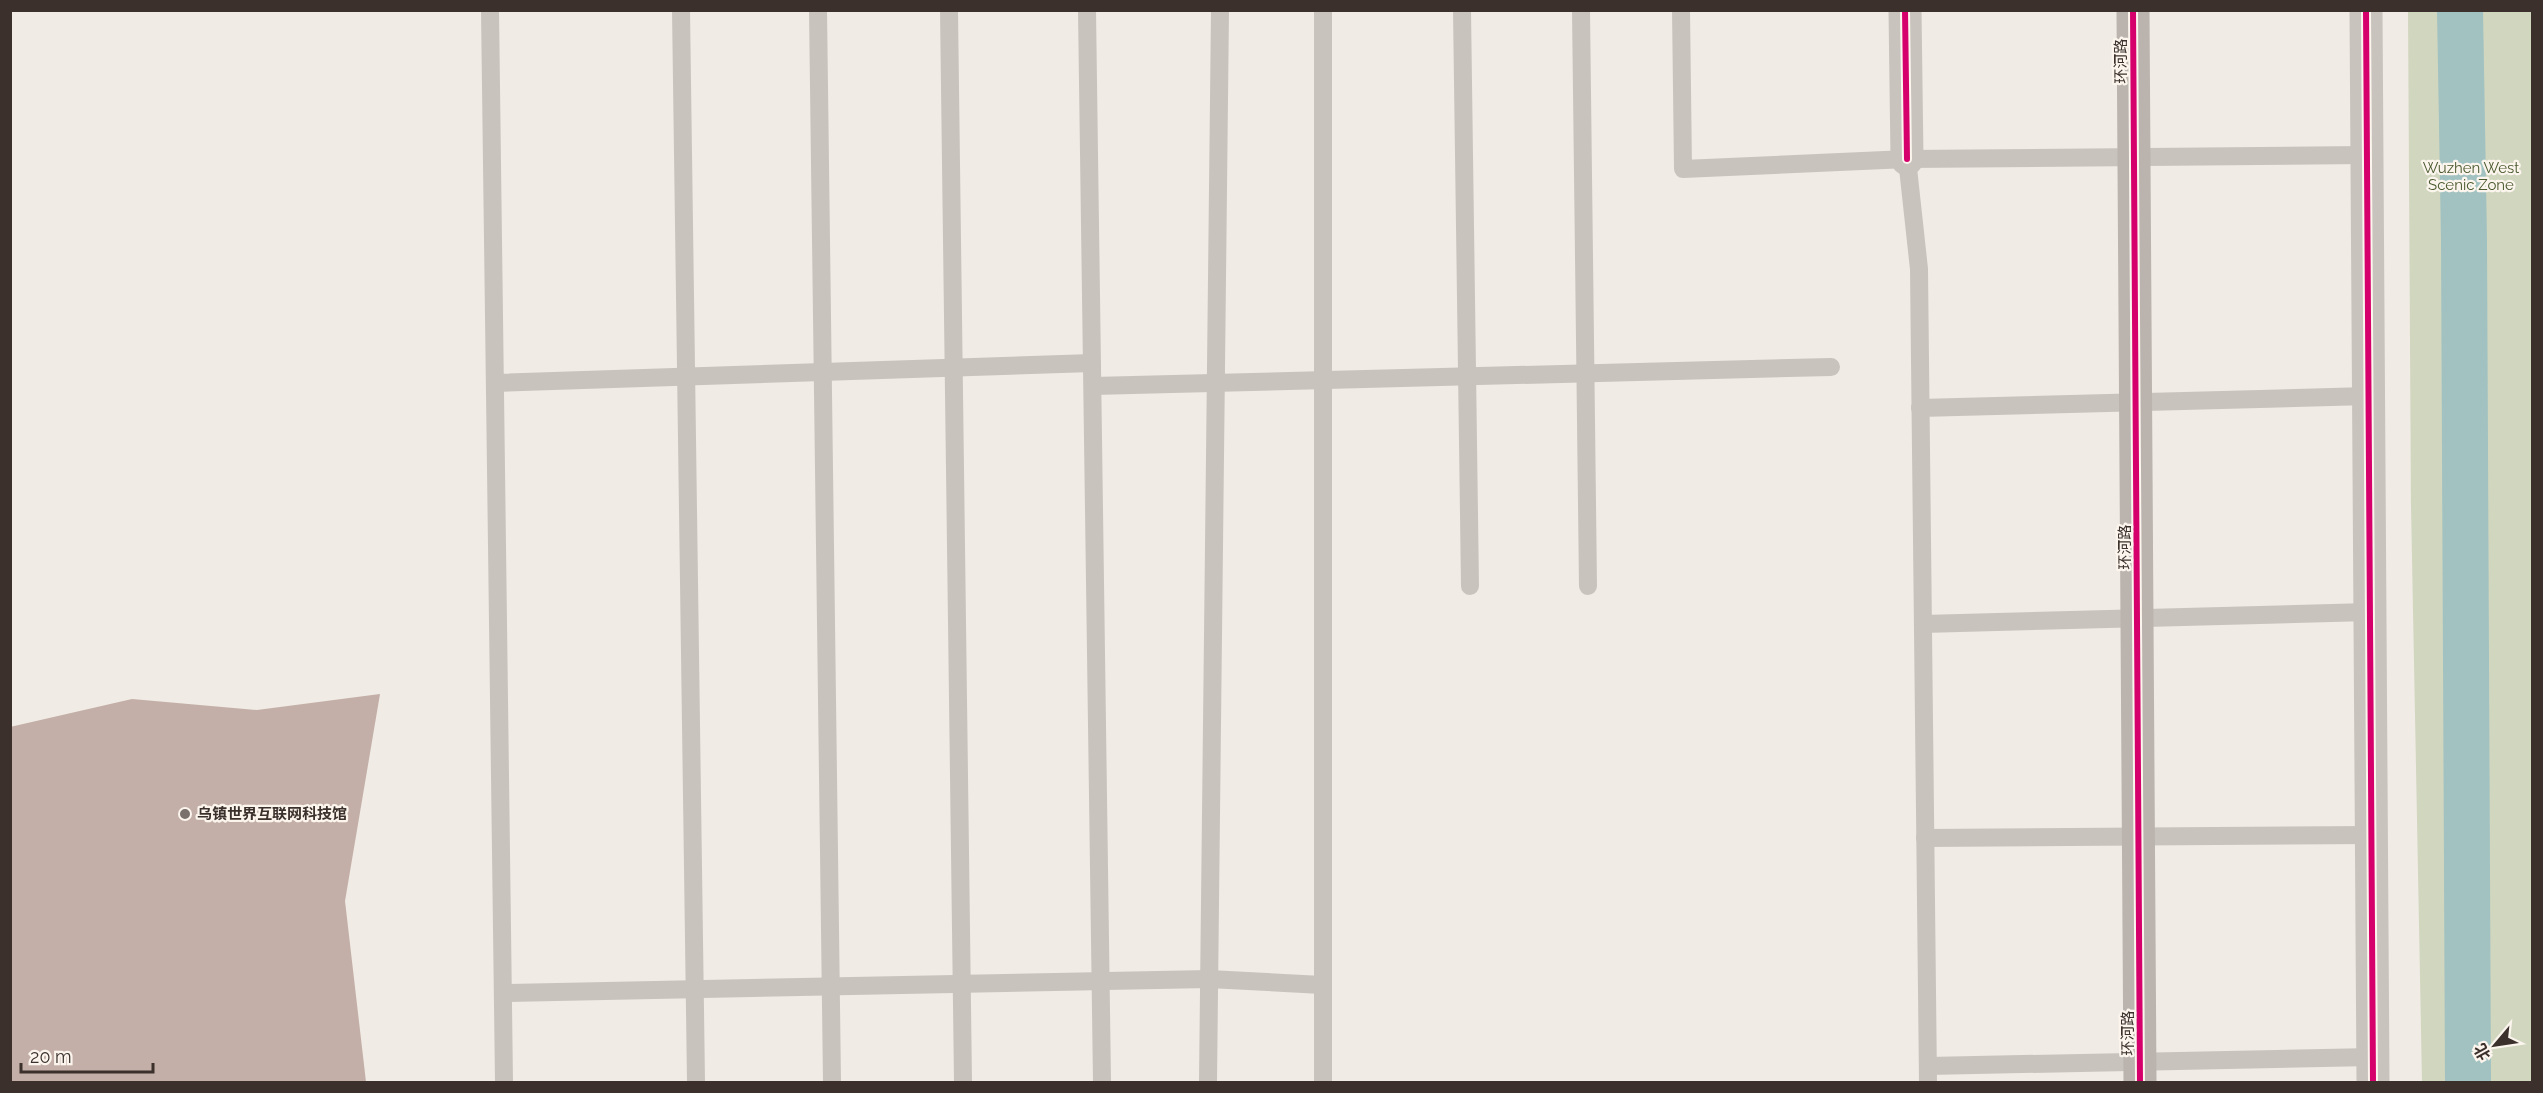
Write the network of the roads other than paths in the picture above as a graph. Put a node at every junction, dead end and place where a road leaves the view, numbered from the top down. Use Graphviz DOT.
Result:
graph roads {
  1 [pos="490,10"];
  2 [pos="681,10"];
  3 [pos="818,10"];
  4 [pos="949,10"];
  5 [pos="1087,10"];
  6 [pos="1220,10"];
  7 [pos="1323,10"];
  8 [pos="1462,10"];
  9 [pos="1581,10"];
  10 [pos="1681,10"];
  11 [pos="1905,10"];
  12 [pos="2133,10"];
  13 [pos="2366,10"];
  14 [pos="2366,155"];
  15 [pos="2134,157"];
  16 [pos="1907,159"];
  17 [pos="1092,363"];
  18 [pos="1831,367"];
  19 [pos="954,368"];
  20 [pos="823,372"];
  21 [pos="1585,373"];
  22 [pos="686,376"];
  23 [pos="1467,376"];
  24 [pos="1323,380"];
  25 [pos="495,383"];
  26 [pos="1216,383"];
  27 [pos="1092,386"];
  28 [pos="2368,396"];
  29 [pos="2136,402"];
  30 [pos="1920,408"];
  31 [pos="1470,586"];
  32 [pos="1588,586"];
  33 [pos="2369,612"];
  34 [pos="2138,618"];
  35 [pos="1923,624"];
  36 [pos="2371,835"];
  37 [pos="2139,837"];
  38 [pos="1925,838"];
  39 [pos="1209,979"];
  40 [pos="1100,981"];
  41 [pos="962,984"];
  42 [pos="1322,985"];
  43 [pos="831,986"];
  44 [pos="695,989"];
  45 [pos="503,993"];
  46 [pos="2372,1070"];
  47 [pos="2140,1072"];
  48 [pos="1928,1074"];
  49 [pos="504,1083"];
  50 [pos="696,1083"];
  51 [pos="832,1083"];
  52 [pos="963,1083"];
  53 [pos="1102,1083"];
  54 [pos="1208,1083"];
  55 [pos="1323,1083"];
  1 -- 25 [label="lane"];
  2 -- 22 [label="lane"];
  3 -- 20 [label="lane"];
  4 -- 19 [label="lane"];
  5 -- 17 [label="lane"];
  6 -- 26 [label="lane"];
  7 -- 24 [label="lane"];
  8 -- 23 [label="lane"];
  9 -- 21 [label="lane"];
  10 -- 16 [label="lane"];
  11 -- 16 [label="street"];
  12 -- 15 [label="street, 环河路"];
  13 -- 14 [label="street"];
  14 -- 15 [label="lane"];
  14 -- 28 [label="street"];
  15 -- 16 [label="lane"];
  15 -- 29 [label="street, 环河路"];
  16 -- 30 [label="lane"];
  17 -- 19 [label="lane"];
  17 -- 27 [label="lane"];
  18 -- 21 [label="lane"];
  19 -- 20 [label="lane"];
  19 -- 41 [label="lane"];
  20 -- 22 [label="lane"];
  20 -- 43 [label="lane"];
  21 -- 23 [label="lane"];
  21 -- 32 [label="lane"];
  22 -- 25 [label="lane"];
  22 -- 44 [label="lane"];
  23 -- 24 [label="lane"];
  23 -- 31 [label="lane"];
  24 -- 26 [label="lane"];
  24 -- 42 [label="lane"];
  25 -- 45 [label="lane"];
  26 -- 27 [label="lane"];
  26 -- 39 [label="lane"];
  27 -- 40 [label="lane"];
  28 -- 29 [label="lane"];
  28 -- 33 [label="street"];
  29 -- 30 [label="lane"];
  29 -- 34 [label="street, 环河路"];
  30 -- 35 [label="lane"];
  33 -- 34 [label="lane"];
  33 -- 36 [label="street"];
  34 -- 35 [label="lane"];
  34 -- 37 [label="street, 环河路"];
  35 -- 38 [label="lane"];
  36 -- 37 [label="lane"];
  36 -- 46 [label="street"];
  37 -- 38 [label="lane"];
  37 -- 47 [label="street, 环河路"];
  38 -- 48 [label="lane"];
  39 -- 40 [label="lane"];
  39 -- 42 [label="lane"];
  39 -- 54 [label="lane"];
  40 -- 41 [label="lane"];
  40 -- 53 [label="lane"];
  41 -- 43 [label="lane"];
  41 -- 52 [label="lane"];
  42 -- 55 [label="lane"];
  43 -- 44 [label="lane"];
  43 -- 51 [label="lane"];
  44 -- 45 [label="lane"];
  44 -- 50 [label="lane"];
  45 -- 49 [label="lane"];
  46 -- 47 [label="lane"];
  47 -- 48 [label="lane"];
}
